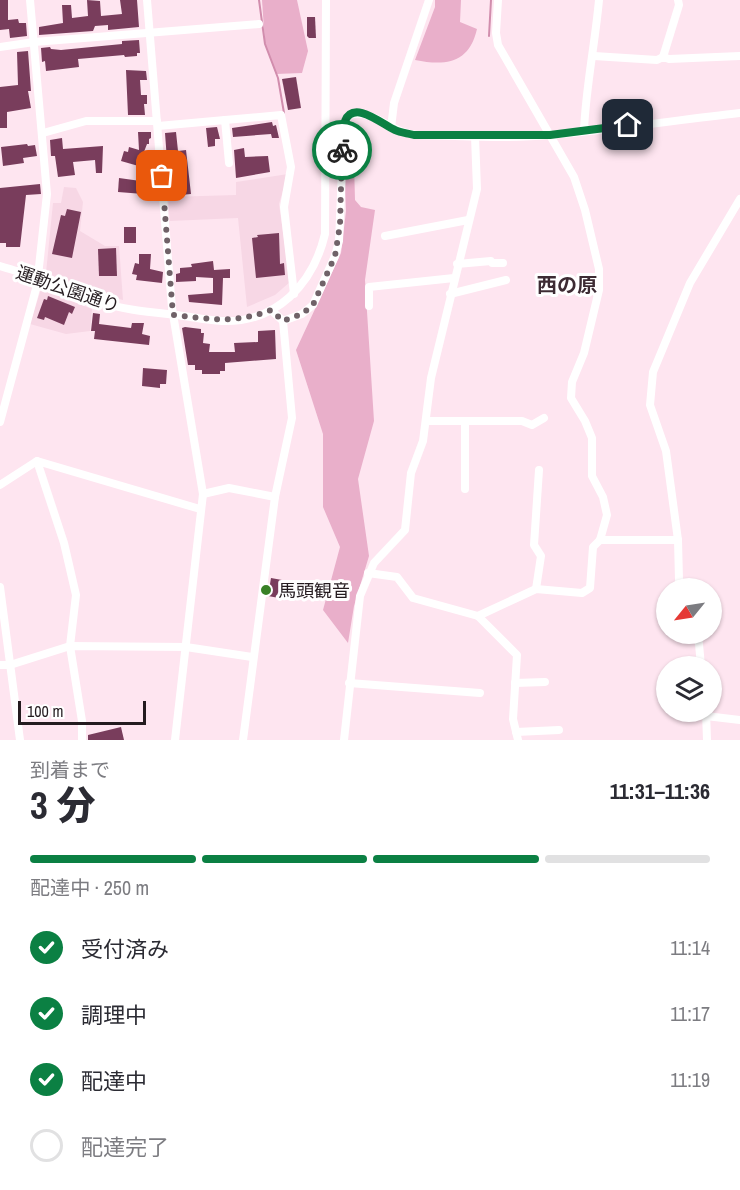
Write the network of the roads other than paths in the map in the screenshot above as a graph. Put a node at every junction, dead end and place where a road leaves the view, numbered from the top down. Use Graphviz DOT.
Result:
graph roads {
  1 [pos="30,0"];
  2 [pos="147,0"];
  3 [pos="326,0"];
  4 [pos="429,0"];
  5 [pos="498,0"];
  6 [pos="599,0"];
  7 [pos="671,0"];
  8 [pos="678,0"];
  9 [pos="259,24"];
  10 [pos="151,33"];
  11 [pos="34,42"];
  12 [pos="0,47"];
  13 [pos="594,56"];
  14 [pos="740,56"];
  15 [pos="663,57"];
  16 [pos="740,113"];
  17 [pos="225,120"];
  18 [pos="157,123"];
  19 [pos="392,128"];
  20 [pos="584,130"];
  21 [pos="43,133"];
  22 [pos="550,135"];
  23 [pos="475,136"];
  24 [pos="229,163"];
  25 [pos="740,199"];
  26 [pos="468,220"];
  27 [pos="385,236"];
  28 [pos="503,263"];
  29 [pos="457,264"];
  30 [pos="0,266"];
  31 [pos="38,278"];
  32 [pos="454,278"];
  33 [pos="506,280"];
  34 [pos="294,294"];
  35 [pos="450,294"];
  36 [pos="369,306"];
  37 [pos="271,310"];
  38 [pos="173,315"];
  39 [pos="283,321"];
  40 [pos="544,418"];
  41 [pos="426,421"];
  42 [pos="0,422"];
  43 [pos="465,422"];
  44 [pos="37,461"];
  45 [pos="539,470"];
  46 [pos="0,485"];
  47 [pos="465,489"];
  48 [pos="203,494"];
  49 [pos="275,497"];
  50 [pos="200,509"];
  51 [pos="600,540"];
  52 [pos="678,540"];
  53 [pos="368,573"];
  54 [pos="679,578"];
  55 [pos="0,587"];
  56 [pos="536,589"];
  57 [pos="478,616"];
  58 [pos="70,646"];
  59 [pos="186,647"];
  60 [pos="252,657"];
  61 [pos="0,665"];
  62 [pos="10,665"];
  63 [pos="545,682"];
  64 [pos="349,683"];
  65 [pos="515,683"];
  66 [pos="480,693"];
  67 [pos="722,716"];
  68 [pos="740,720"];
  69 [pos="706,722"];
  70 [pos="559,730"];
  71 [pos="517,736"];
  72 [pos="20,740"];
  73 [pos="82,740"];
  74 [pos="175,740"];
  75 [pos="243,740"];
  76 [pos="344,740"];
  77 [pos="707,740"];
  1 -- 11 [label="street"];
  2 -- 10 [label="street"];
  3 -- 34 [label="street, 運動公園通り"];
  4 -- 19 [label="street"];
  5 -- 22 [label="street"];
  6 -- 13 [label="street"];
  7 -- 8 [label="street"];
  8 -- 15 [label="street"];
  9 -- 10 [label="street"];
  10 -- 11 [label="street"];
  10 -- 18 [label="street"];
  11 -- 12 [label="street"];
  11 -- 21 [label="street"];
  13 -- 15 [label="street"];
  13 -- 20 [label="street"];
  14 -- 15 [label="street"];
  16 -- 20 [label="street"];
  17 -- 18 [label="street"];
  17 -- 24 [label="street"];
  17 -- 34 [label="street"];
  18 -- 21 [label="street"];
  18 -- 38 [label="street"];
  19 -- 23 [label="street"];
  19 -- 39 [label="street"];
  20 -- 22 [label="street"];
  21 -- 31 [label="street"];
  22 -- 23 [label="street"];
  22 -- 51 [label="street"];
  23 -- 26 [label="street"];
  25 -- 52 [label="street"];
  26 -- 27 [label="street"];
  26 -- 29 [label="street"];
  28 -- 29 [label="street"];
  29 -- 32 [label="street"];
  30 -- 31 [label="street, 運動公園通り"];
  31 -- 38 [label="street, 運動公園通り"];
  31 -- 42 [label="street"];
  32 -- 35 [label="street"];
  32 -- 36 [label="street"];
  33 -- 35 [label="street"];
  34 -- 37 [label="street, 運動公園通り"];
  35 -- 41 [label="street"];
  37 -- 38 [label="street, 運動公園通り"];
  37 -- 39 [label="street"];
  38 -- 48 [label="street"];
  39 -- 49 [label="street"];
  40 -- 43 [label="street"];
  41 -- 43 [label="street"];
  41 -- 53 [label="street"];
  43 -- 47 [label="street"];
  44 -- 46 [label="street"];
  44 -- 50 [label="street"];
  44 -- 58 [label="street"];
  45 -- 56 [label="street"];
  48 -- 49 [label="street"];
  48 -- 50 [label="street"];
  49 -- 60 [label="street"];
  50 -- 59 [label="street"];
  51 -- 52 [label="street"];
  51 -- 56 [label="street"];
  52 -- 54 [label="street"];
  53 -- 57 [label="street"];
  53 -- 64 [label="street"];
  55 -- 62 [label="street"];
  56 -- 57 [label="street"];
  57 -- 65 [label="street"];
  58 -- 59 [label="street"];
  58 -- 62 [label="street"];
  58 -- 73 [label="street"];
  59 -- 60 [label="street"];
  59 -- 74 [label="street"];
  60 -- 75 [label="street"];
  61 -- 62 [label="street"];
  62 -- 72 [label="street"];
  63 -- 65 [label="street"];
  64 -- 66 [label="street"];
  64 -- 76 [label="street"];
  65 -- 71 [label="street"];
  67 -- 68 [label="street"];
  69 -- 77 [label="street"];
  70 -- 71 [label="street"];
}
